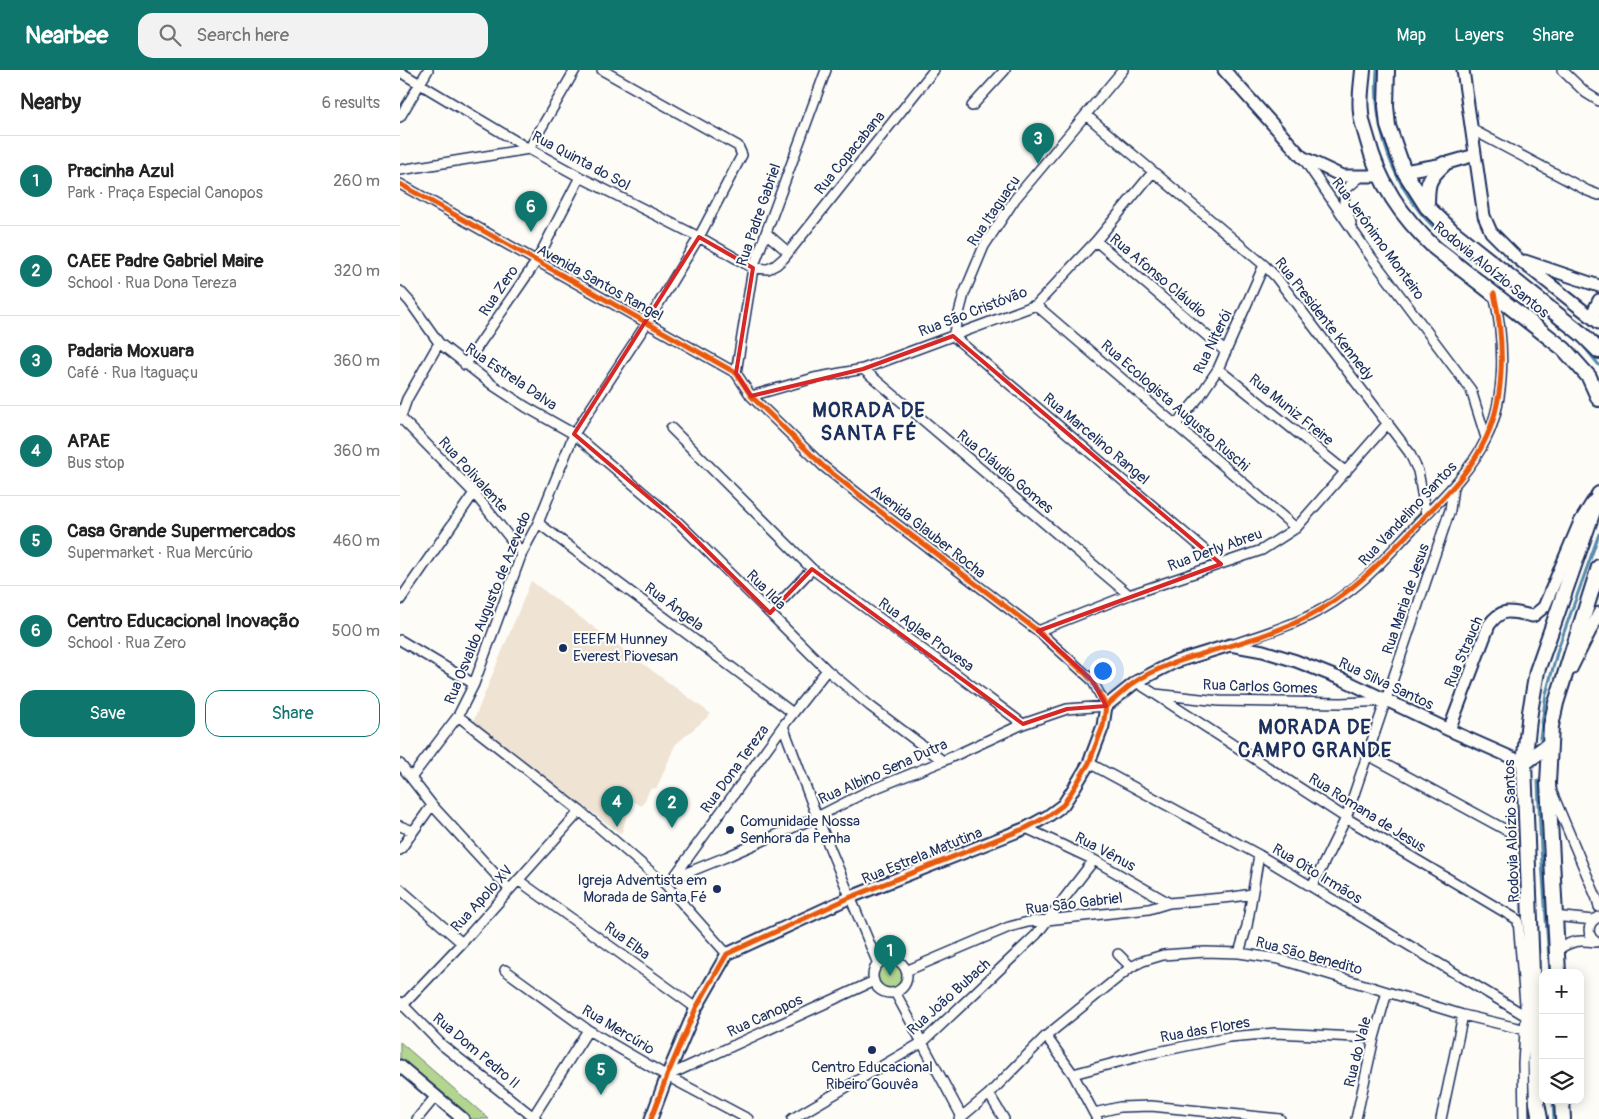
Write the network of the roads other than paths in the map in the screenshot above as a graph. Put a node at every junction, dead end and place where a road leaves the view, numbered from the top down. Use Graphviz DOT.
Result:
graph roads {
  1 [pos="428,70"];
  2 [pos="575,70"];
  3 [pos="602,70"];
  4 [pos="826,70"];
  5 [pos="934,70"];
  6 [pos="1005,70"];
  7 [pos="1123,70"];
  8 [pos="1224,70"];
  9 [pos="1363,70"];
  10 [pos="1387,70"];
  11 [pos="1463,70"];
  12 [pos="1467,70"];
  13 [pos="1562,70"];
  14 [pos="400,72"];
  15 [pos="420,84"];
  16 [pos="1599,101"];
  17 [pos="972,106"];
  18 [pos="1086,115"];
  19 [pos="400,117"];
  20 [pos="1471,129"];
  21 [pos="529,149"];
  22 [pos="1475,154"];
  23 [pos="1302,157"];
  24 [pos="1444,164"];
  25 [pos="400,170"];
  26 [pos="1153,172"];
  27 [pos="1392,174"];
  28 [pos="580,177"];
  29 [pos="1360,177"];
  30 [pos="400,184"];
  31 [pos="1599,195"];
  32 [pos="1427,206"];
  33 [pos="766,233"];
  34 [pos="1354,233"];
  35 [pos="699,237"];
  36 [pos="1096,241"];
  37 [pos="788,252"];
  38 [pos="1517,258"];
  39 [pos="536,262"];
  40 [pos="1264,265"];
  41 [pos="753,268"];
  42 [pos="1599,286"];
  43 [pos="400,291"];
  44 [pos="1494,293"];
  45 [pos="1599,300"];
  46 [pos="400,302"];
  47 [pos="410,302"];
  48 [pos="1036,305"];
  49 [pos="1597,320"];
  50 [pos="647,323"];
  51 [pos="953,336"];
  52 [pos="439,343"];
  53 [pos="1599,351"];
  54 [pos="1226,352"];
  55 [pos="465,365"];
  56 [pos="863,369"];
  57 [pos="1218,369"];
  58 [pos="736,373"];
  59 [pos="751,396"];
  60 [pos="404,397"];
  61 [pos="1599,399"];
  62 [pos="400,418"];
  63 [pos="1388,423"];
  64 [pos="1176,424"];
  65 [pos="671,428"];
  66 [pos="574,434"];
  67 [pos="1486,438"];
  68 [pos="1346,472"];
  69 [pos="1453,486"];
  70 [pos="474,492"];
  71 [pos="1599,492"];
  72 [pos="1426,515"];
  73 [pos="538,523"];
  74 [pos="1296,528"];
  75 [pos="522,552"];
  76 [pos="1221,564"];
  77 [pos="1592,567"];
  78 [pos="812,569"];
  79 [pos="1560,570"];
  80 [pos="1129,595"];
  81 [pos="400,600"];
  82 [pos="770,613"];
  83 [pos="1599,613"];
  84 [pos="1038,631"];
  85 [pos="400,640"];
  86 [pos="1230,646"];
  87 [pos="827,670"];
  88 [pos="1136,682"];
  89 [pos="474,684"];
  90 [pos="1155,694"];
  91 [pos="1386,701"];
  92 [pos="1556,702"];
  93 [pos="1106,706"];
  94 [pos="793,713"];
  95 [pos="458,716"];
  96 [pos="1023,724"];
  97 [pos="783,726"];
  98 [pos="1449,730"];
  99 [pos="1550,744"];
  100 [pos="1368,755"];
  101 [pos="942,761"];
  102 [pos="1089,763"];
  103 [pos="1524,763"];
  104 [pos="400,764"];
  105 [pos="411,778"];
  106 [pos="1548,782"];
  107 [pos="432,805"];
  108 [pos="580,811"];
  109 [pos="817,816"];
  110 [pos="1346,818"];
  111 [pos="400,826"];
  112 [pos="1026,828"];
  113 [pos="1506,830"];
  114 [pos="413,831"];
  115 [pos="400,850"];
  116 [pos="1259,855"];
  117 [pos="1094,860"];
  118 [pos="674,878"];
  119 [pos="518,880"];
  120 [pos="666,885"];
  121 [pos="1312,887"];
  122 [pos="509,889"];
  123 [pos="400,890"];
  124 [pos="1252,894"];
  125 [pos="851,897"];
  126 [pos="1169,903"];
  127 [pos="1599,907"];
  128 [pos="1554,916"];
  129 [pos="1049,919"];
  130 [pos="1596,919"];
  131 [pos="462,943"];
  132 [pos="1597,943"];
  133 [pos="1557,950"];
  134 [pos="1239,952"];
  135 [pos="727,954"];
  136 [pos="1118,954"];
  137 [pos="878,964"];
  138 [pos="1131,967"];
  139 [pos="1558,969"];
  140 [pos="505,970"];
  141 [pos="906,971"];
  142 [pos="874,981"];
  143 [pos="895,992"];
  144 [pos="1387,992"];
  145 [pos="402,1003"];
  146 [pos="696,1008"];
  147 [pos="1463,1015"];
  148 [pos="1526,1016"];
  149 [pos="588,1030"];
  150 [pos="1526,1030"];
  151 [pos="1046,1036"];
  152 [pos="1374,1038"];
  153 [pos="923,1042"];
  154 [pos="400,1066"];
  155 [pos="1073,1074"];
  156 [pos="667,1076"];
  157 [pos="989,1094"];
  158 [pos="436,1096"];
  159 [pos="1562,1104"];
  160 [pos="1096,1116"];
  161 [pos="535,1118"];
  162 [pos="960,1118"];
  163 [pos="417,1119"];
  164 [pos="463,1119"];
  165 [pos="651,1119"];
  166 [pos="748,1119"];
  167 [pos="792,1119"];
  168 [pos="1004,1119"];
  169 [pos="1280,1119"];
  170 [pos="1356,1119"];
  171 [pos="1441,1119"];
  172 [pos="1524,1119"];
  173 [pos="1540,1119"];
  174 [pos="1563,1119"];
  1 -- 15 [label="street"];
  2 -- 21 [label="street"];
  3 -- 35 [label="street, Rua Osvaldo Augusto de Azevedo"];
  4 -- 33 [label="street, Rua Padre Gabriel"];
  5 -- 37 [label="street, Rua Copacabana"];
  6 -- 17 [label="street"];
  7 -- 18 [label="street, Rua Itaguaçu"];
  8 -- 23 [label="street, Rua Jerônimo Monteiro"];
  9 -- 27 [label="main road, Rodovia Aloízio Santos"];
  10 -- 27 [label="main road, Rodovia Aloízio Santos"];
  11 -- 12 [label="street"];
  11 -- 20 [label="street"];
  13 -- 16 [label="street"];
  14 -- 15 [label="street, Rua Quinta do Sol"];
  15 -- 19 [label="street"];
  15 -- 21 [label="street, Rua Quinta do Sol"];
  18 -- 26 [label="street, Rua Presidente Kennedy"];
  18 -- 51 [label="street, Rua Itaguaçu"];
  20 -- 22 [label="street"];
  20 -- 31 [label="street"];
  21 -- 25 [label="street"];
  21 -- 28 [label="street, Rua Quinta do Sol"];
  22 -- 24 [label="street"];
  22 -- 38 [label="street"];
  23 -- 29 [label="street"];
  23 -- 34 [label="street, Rua Jerônimo Monteiro"];
  24 -- 27 [label="street"];
  24 -- 32 [label="main road"];
  26 -- 36 [label="street, Rua São Cristóvão"];
  26 -- 40 [label="street, Rua Presidente Kennedy"];
  27 -- 29 [label="street"];
  27 -- 32 [label="main road, Rodovia Aloízio Santos"];
  27 -- 44 [label="main road, Rodovia Aloízio Santos"];
  28 -- 35 [label="street, Rua Quinta do Sol"];
  28 -- 39 [label="street, Rua Zero"];
  29 -- 34 [label="street"];
  30 -- 39 [label="street, Avenida Santos Rangel"];
  32 -- 53 [label="main road, Rodovia Aloízio Santos"];
  33 -- 37 [label="street"];
  33 -- 41 [label="street, Rua Padre Gabriel"];
  34 -- 67 [label="street, Rua Jerônimo Monteiro"];
  35 -- 41 [label="street, Rua Quinta do Sol"];
  35 -- 50 [label="street, Rua Osvaldo Augusto de Azevedo"];
  36 -- 48 [label="street, Rua São Cristóvão"];
  36 -- 54 [label="street, Rua Afonso Cláudio"];
  37 -- 41 [label="street, Rua Copacabana"];
  38 -- 42 [label="street"];
  38 -- 49 [label="street"];
  39 -- 50 [label="street, Avenida Santos Rangel"];
  39 -- 55 [label="street, Rua Zero"];
  40 -- 54 [label="street, Rua Niterói"];
  40 -- 63 [label="street, Rua Presidente Kennedy"];
  41 -- 58 [label="street, Rua Padre Gabriel"];
  43 -- 47 [label="street, Rua Estrela Dalva"];
  44 -- 61 [label="main road, Rodovia Aloízio Santos"];
  44 -- 67 [label="street, Rua Vandelino Santos"];
  45 -- 49 [label="street"];
  46 -- 47 [label="street"];
  47 -- 52 [label="street, Rua Estrela Dalva"];
  48 -- 51 [label="street, Rua São Cristóvão"];
  48 -- 64 [label="street, Rua Ecologista Augusto Ruschi"];
  50 -- 58 [label="street, Avenida Santos Rangel"];
  50 -- 66 [label="street, Rua Osvaldo Augusto de Azevedo"];
  51 -- 56 [label="street, Rua São Cristóvão"];
  51 -- 76 [label="street, Rua Marcelino Rangel"];
  52 -- 55 [label="street, Rua Estrela Dalva"];
  52 -- 60 [label="street"];
  54 -- 57 [label="street, Rua Niterói"];
  55 -- 66 [label="street, Rua Estrela Dalva"];
  56 -- 59 [label="street, Rua São Cristóvão"];
  56 -- 80 [label="street, Rua Cláudio Gomes"];
  57 -- 64 [label="street, Rua Niterói"];
  57 -- 68 [label="street, Rua Muniz Freire"];
  58 -- 59 [label="street, Avenida Glauber Rocha"];
  59 -- 84 [label="street, Avenida Glauber Rocha"];
  60 -- 62 [label="street"];
  62 -- 70 [label="street, Rua Polivalente"];
  63 -- 68 [label="street, Rua Derly Abreu"];
  63 -- 72 [label="street, Rua Presidente Kennedy"];
  64 -- 74 [label="street, Rua Ecologista Augusto Ruschi"];
  65 -- 78 [label="street, Rua Aglae Provesa"];
  66 -- 73 [label="street, Rua Osvaldo Augusto de Azevedo"];
  66 -- 82 [label="street, Rua Ilda"];
  67 -- 69 [label="street, Rua Vandelino Santos"];
  68 -- 74 [label="street, Rua Derly Abreu"];
  69 -- 72 [label="street, Rua Vandelino Santos"];
  69 -- 91 [label="street, Rua Maria de Jesus"];
  70 -- 75 [label="street, Rua Polivalente"];
  70 -- 81 [label="street"];
  71 -- 77 [label="main road, Rodovia Aloízio Santos"];
  71 -- 79 [label="street, Rua Strauch"];
  72 -- 86 [label="street, Rua Vandelino Santos"];
  73 -- 75 [label="street, Rua Osvaldo Augusto de Azevedo"];
  73 -- 94 [label="street, Rua Ângela"];
  74 -- 76 [label="street, Rua Derly Abreu"];
  75 -- 89 [label="street, Rua Osvaldo Augusto de Azevedo"];
  76 -- 80 [label="street, Rua Derly Abreu"];
  77 -- 79 [label="street"];
  77 -- 92 [label="main road, Rodovia Aloízio Santos"];
  77 -- 103 [label="main road, Rodovia Aloízio Santos"];
  78 -- 82 [label="street"];
  78 -- 96 [label="street, Rua Aglae Provesa"];
  79 -- 98 [label="street, Rua Strauch"];
  80 -- 84 [label="street, Rua Derly Abreu"];
  82 -- 87 [label="street, Rua Ilda"];
  83 -- 92 [label="street"];
  84 -- 93 [label="street, Avenida Glauber Rocha"];
  85 -- 89 [label="street"];
  86 -- 88 [label="street"];
  86 -- 91 [label="street, Rua Silva Santos"];
  87 -- 94 [label="street, Rua Dona Tereza"];
  87 -- 101 [label="street, Rua Ilda"];
  88 -- 90 [label="street, Rua Carlos Gomes"];
  88 -- 93 [label="street"];
  89 -- 95 [label="street, Rua Osvaldo Augusto de Azevedo"];
  90 -- 91 [label="street, Rua Carlos Gomes"];
  90 -- 110 [label="street, Rua Romana de Jesus"];
  91 -- 98 [label="street, Rua Silva Santos"];
  91 -- 100 [label="street, Rua Maria de Jesus"];
  92 -- 99 [label="main road, Rodovia Aloízio Santos"];
  93 -- 96 [label="street, Rua Albino Sena Dutra"];
  93 -- 102 [label="street, Rua Estrela Matutina"];
  94 -- 97 [label="street, Rua Dona Tereza"];
  95 -- 105 [label="street, Rua Osvaldo Augusto de Azevedo"];
  95 -- 108 [label="street"];
  96 -- 101 [label="street, Rua Albino Sena Dutra"];
  97 -- 109 [label="street"];
  97 -- 118 [label="street, Rua Dona Tereza"];
  98 -- 103 [label="street, Rua Silva Santos"];
  99 -- 103 [label="main road"];
  99 -- 106 [label="main road, Rodovia Aloízio Santos"];
  100 -- 110 [label="street, Rua Maria de Jesus"];
  100 -- 113 [label="street"];
  101 -- 109 [label="street, Rua Albino Sena Dutra"];
  102 -- 112 [label="street, Rua Estrela Matutina"];
  102 -- 116 [label="street, Rua Oito Irmãos"];
  103 -- 106 [label="main road"];
  103 -- 173 [label="main road, Rodovia Aloízio Santos"];
  104 -- 105 [label="street"];
  105 -- 107 [label="street"];
  106 -- 127 [label="street"];
  106 -- 128 [label="main road, Rodovia Aloízio Santos"];
  107 -- 114 [label="street"];
  107 -- 122 [label="street"];
  108 -- 119 [label="street, Rua Apolo XV"];
  108 -- 120 [label="street"];
  109 -- 118 [label="street, Rua Albino Sena Dutra"];
  109 -- 125 [label="street"];
  110 -- 121 [label="street, Rua Maria de Jesus"];
  110 -- 148 [label="street, Rua Romana de Jesus"];
  111 -- 114 [label="street"];
  112 -- 117 [label="street, Rua Vênus"];
  112 -- 125 [label="street, Rua Estrela Matutina"];
  114 -- 115 [label="street"];
  116 -- 121 [label="street, Rua Oito Irmãos"];
  116 -- 124 [label="street"];
  117 -- 126 [label="street, Rua Vênus"];
  117 -- 129 [label="street, Rua João Bubach"];
  118 -- 120 [label="street, Rua Dona Tereza"];
  119 -- 122 [label="street, Rua Apolo XV"];
  119 -- 146 [label="street, Rua Elba"];
  120 -- 135 [label="street"];
  121 -- 148 [label="street, Rua Oito Irmãos"];
  122 -- 131 [label="street, Rua Apolo XV"];
  123 -- 131 [label="street"];
  124 -- 126 [label="street, Rua São Gabriel"];
  124 -- 134 [label="street"];
  125 -- 135 [label="street, Rua Estrela Matutina"];
  125 -- 137 [label="street"];
  126 -- 129 [label="street, Rua São Gabriel"];
  128 -- 130 [label="street"];
  128 -- 133 [label="main road, Rodovia Aloízio Santos"];
  129 -- 141 [label="street, Rua São Gabriel"];
  129 -- 153 [label="street, Rua João Bubach"];
  130 -- 132 [label="street"];
  131 -- 145 [label="street, Rua Apolo XV"];
  132 -- 133 [label="street"];
  133 -- 139 [label="main road, Rodovia Aloízio Santos"];
  134 -- 138 [label="street, Rua São Benedito"];
  134 -- 144 [label="street, Rua São Benedito"];
  135 -- 146 [label="street"];
  136 -- 138 [label="street"];
  137 -- 141 [label="street"];
  137 -- 142 [label="street"];
  138 -- 151 [label="street, Rua São Benedito"];
  140 -- 149 [label="street, Rua Mercúrio"];
  141 -- 143 [label="street"];
  142 -- 143 [label="street"];
  142 -- 156 [label="street, Rua Canopos"];
  143 -- 153 [label="street"];
  144 -- 147 [label="street, Rua São Benedito"];
  144 -- 152 [label="street, Rua do Vale"];
  145 -- 161 [label="street, Rua Dom Pedro II"];
  146 -- 156 [label="street"];
  147 -- 150 [label="street, Rua São Benedito"];
  147 -- 171 [label="street"];
  148 -- 150 [label="street"];
  149 -- 156 [label="street, Rua Mercúrio"];
  149 -- 161 [label="street"];
  150 -- 172 [label="street"];
  151 -- 155 [label="street"];
  151 -- 157 [label="street, Rua São Benedito"];
  152 -- 155 [label="street, Rua das Flores"];
  152 -- 170 [label="street, Rua do Vale"];
  153 -- 162 [label="street"];
  153 -- 167 [label="street, Rua João Bubach"];
  154 -- 158 [label="street"];
  155 -- 160 [label="street"];
  156 -- 165 [label="street"];
  156 -- 166 [label="street, Rua Mercúrio"];
  157 -- 162 [label="street, Rua São Benedito"];
  157 -- 168 [label="street"];
  158 -- 163 [label="street"];
  158 -- 164 [label="street"];
  159 -- 174 [label="main road"];
  160 -- 169 [label="street"];
}
